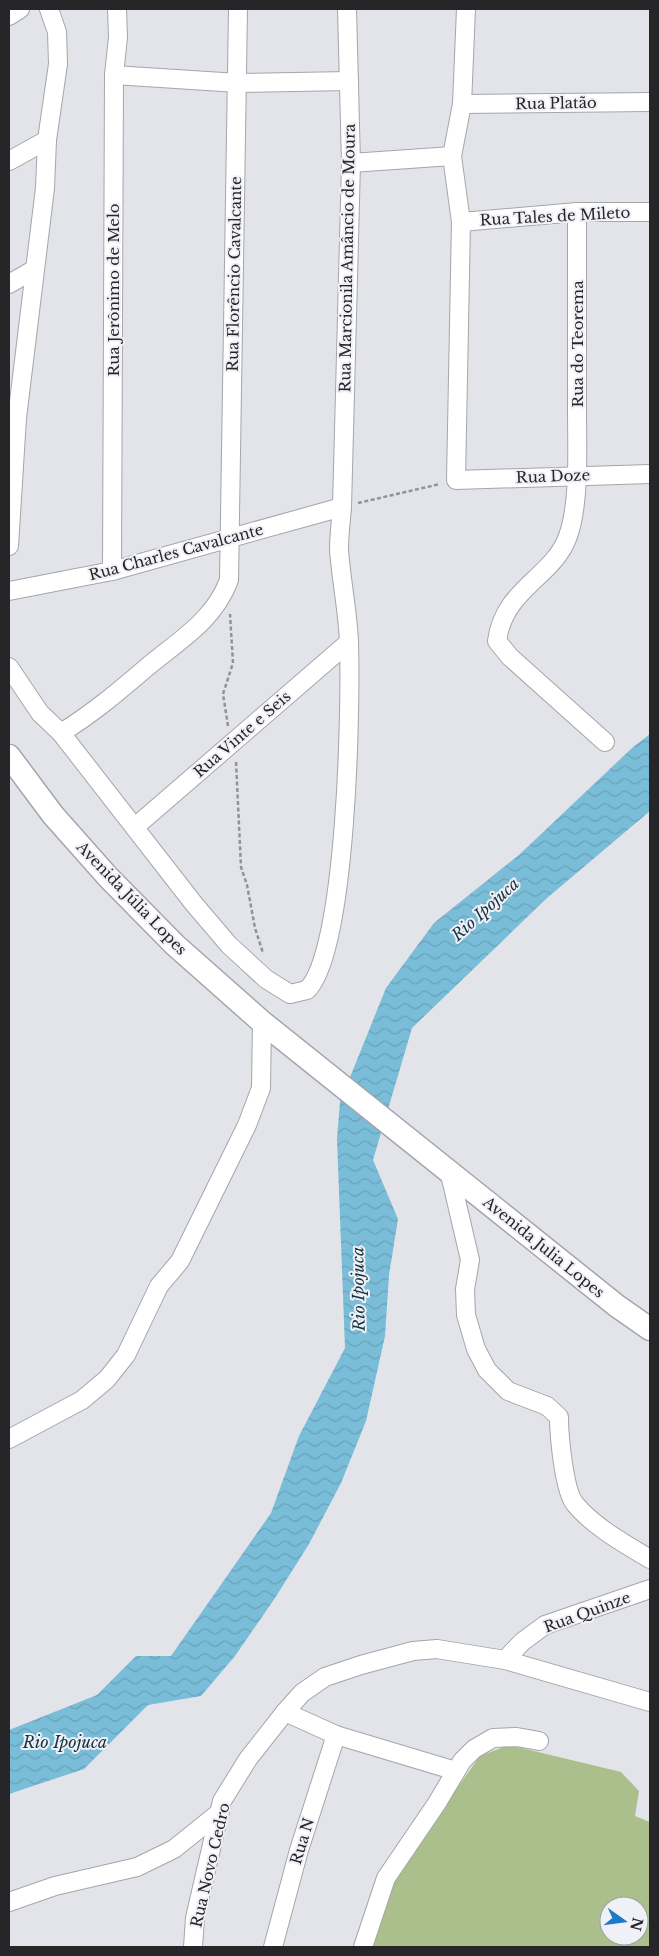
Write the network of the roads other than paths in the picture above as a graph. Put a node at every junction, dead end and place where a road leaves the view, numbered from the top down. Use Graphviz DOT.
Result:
graph roads {
  1 [pos="20,9"];
  2 [pos="48,9"];
  3 [pos="117,9"];
  4 [pos="238,9"];
  5 [pos="347,9"];
  6 [pos="466,9"];
  7 [pos="9,16"];
  8 [pos="114,75"];
  9 [pos="349,81"];
  10 [pos="238,83"];
  11 [pos="650,102"];
  12 [pos="462,104"];
  13 [pos="47,140"];
  14 [pos="452,156"];
  15 [pos="9,161"];
  16 [pos="351,163"];
  17 [pos="577,212"];
  18 [pos="650,212"];
  19 [pos="461,222"];
  20 [pos="35,269"];
  21 [pos="9,284"];
  22 [pos="13,421"];
  23 [pos="650,474"];
  24 [pos="577,475"];
  25 [pos="342,507"];
  26 [pos="228,539"];
  27 [pos="9,546"];
  28 [pos="112,571"];
  29 [pos="9,591"];
  30 [pos="349,642"];
  31 [pos="9,667"];
  32 [pos="61,733"];
  33 [pos="605,742"];
  34 [pos="9,756"];
  35 [pos="135,826"];
  36 [pos="265,1024"];
  37 [pos="444,1166"];
  38 [pos="650,1329"];
  39 [pos="9,1439"];
  40 [pos="650,1559"];
  41 [pos="650,1589"];
  42 [pos="505,1660"];
  43 [pos="650,1702"];
  44 [pos="284,1712"];
  45 [pos="336,1735"];
  46 [pos="539,1741"];
  47 [pos="456,1771"];
  48 [pos="220,1812"];
  49 [pos="9,1902"];
  50 [pos="193,1947"];
  51 [pos="274,1947"];
  52 [pos="363,1947"];
  1 -- 7 [label="street"];
  2 -- 13 [label="street"];
  3 -- 8 [label="street, Rua Jerônimo de Melo"];
  4 -- 10 [label="street, Rua Florêncio Cavalcante"];
  5 -- 9 [label="street, Rua Marcionila Amâncio de Moura"];
  6 -- 12 [label="street"];
  8 -- 10 [label="street"];
  8 -- 28 [label="street, Rua Jerônimo de Melo"];
  9 -- 10 [label="street"];
  9 -- 16 [label="street, Rua Marcionila Amâncio de Moura"];
  10 -- 26 [label="street, Rua Florêncio Cavalcante"];
  11 -- 12 [label="street, Rua Platão"];
  12 -- 14 [label="street"];
  13 -- 15 [label="street"];
  13 -- 20 [label="street"];
  14 -- 16 [label="street"];
  14 -- 19 [label="street"];
  16 -- 25 [label="street, Rua Marcionila Amâncio de Moura"];
  17 -- 18 [label="street, Rua Tales de Mileto"];
  17 -- 19 [label="street, Rua Tales de Mileto"];
  17 -- 24 [label="street, Rua do Teorema"];
  19 -- 24 [label="street, Rua Doze"];
  20 -- 21 [label="street"];
  20 -- 22 [label="street"];
  22 -- 27 [label="street"];
  23 -- 24 [label="street, Rua Doze"];
  24 -- 33 [label="street, Rua do Teorema"];
  25 -- 26 [label="street, Rua Charles Cavalcante"];
  25 -- 30 [label="street, Rua Marcionila Amâncio de Moura"];
  26 -- 28 [label="street, Rua Charles Cavalcante"];
  26 -- 32 [label="street, Rua Florêncio Cavalcante"];
  28 -- 29 [label="street, Rua Charles Cavalcante"];
  30 -- 35 [label="street, Rua Vinte e Seis"];
  30 -- 35 [label="street, Rua Marcionila Amâncio de Moura"];
  31 -- 32 [label="street, Rua Marcionila Amâncio de Moura"];
  32 -- 35 [label="street, Rua Marcionila Amâncio de Moura"];
  34 -- 36 [label="main road, Avenida Júlia Lopes"];
  36 -- 37 [label="main road, Avenida Júlia Lopes"];
  36 -- 39 [label="street"];
  37 -- 38 [label="main road, Avenida Julia Lopes"];
  37 -- 40 [label="street"];
  41 -- 42 [label="street, Rua Quinze"];
  42 -- 43 [label="street, Rua Novo Cedro"];
  42 -- 44 [label="street, Rua Novo Cedro"];
  44 -- 45 [label="street"];
  44 -- 48 [label="street, Rua Novo Cedro"];
  45 -- 47 [label="street"];
  45 -- 51 [label="street, Rua N"];
  46 -- 47 [label="street"];
  47 -- 52 [label="street"];
  48 -- 49 [label="street"];
  48 -- 50 [label="street, Rua Novo Cedro"];
}
